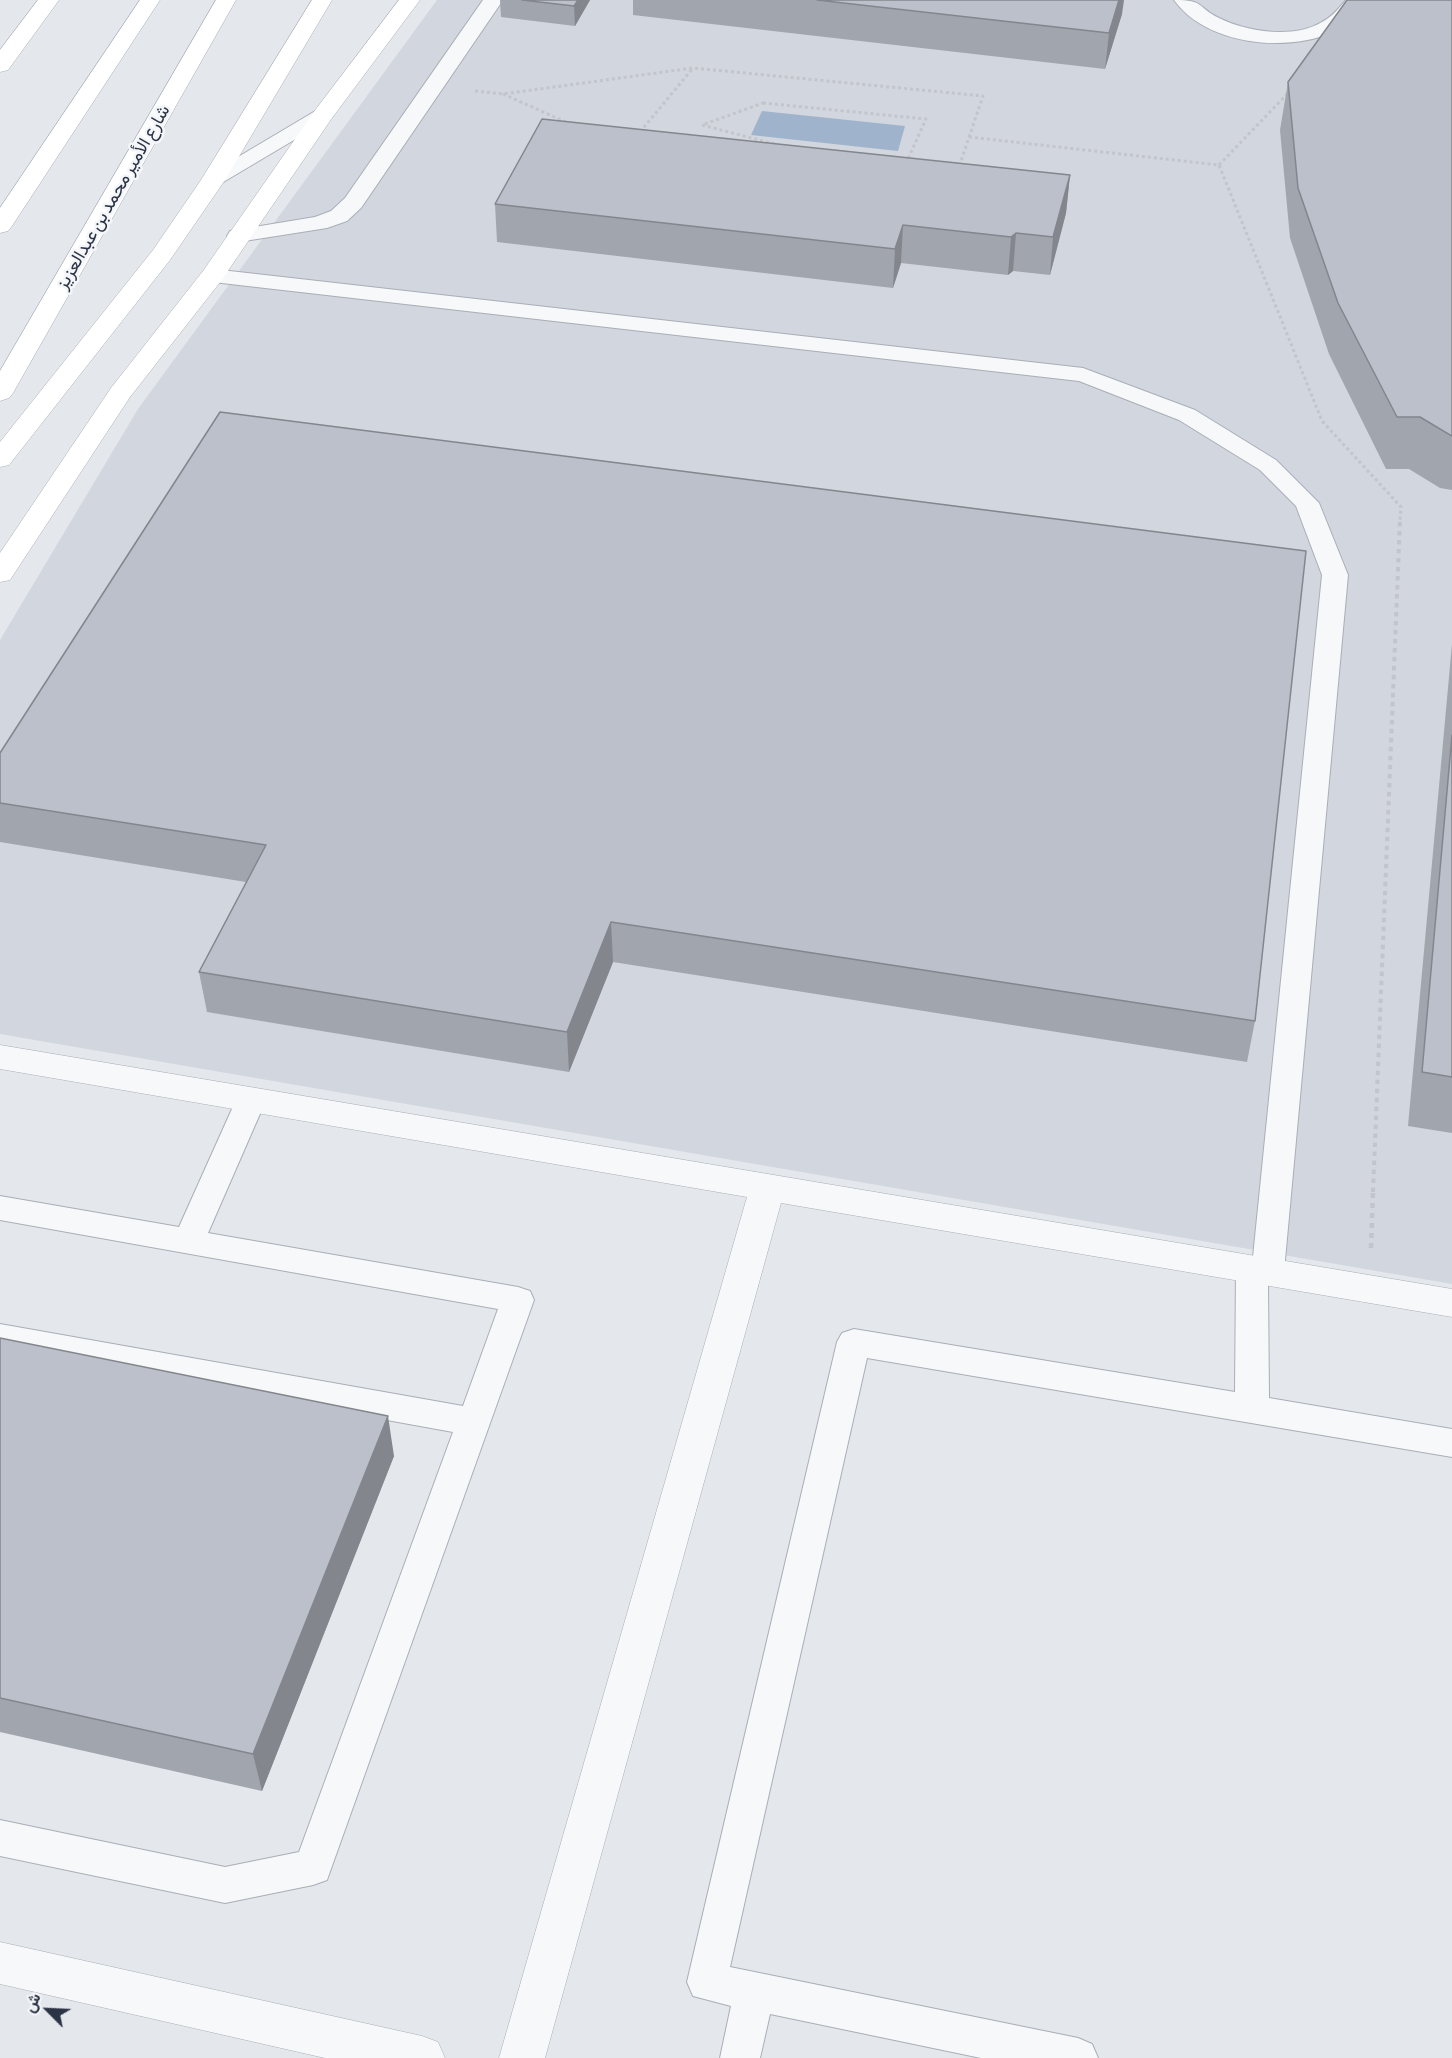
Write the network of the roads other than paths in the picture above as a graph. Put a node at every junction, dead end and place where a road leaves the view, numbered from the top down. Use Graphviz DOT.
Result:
graph roads {
  1 [pos="49,0"];
  2 [pos="150,0"];
  3 [pos="226,0"];
  4 [pos="322,0"];
  5 [pos="410,0"];
  6 [pos="493,0"];
  7 [pos="1184,0"];
  8 [pos="1330,0"];
  9 [pos="1356,1"];
  10 [pos="0,65"];
  11 [pos="324,114"];
  12 [pos="213,180"];
  13 [pos="0,226"];
  14 [pos="238,236"];
  15 [pos="212,276"];
  16 [pos="0,393"];
  17 [pos="0,459"];
  18 [pos="0,574"];
  19 [pos="0,1057"];
  20 [pos="251,1100"];
  21 [pos="767,1189"];
  22 [pos="0,1208"];
  23 [pos="189,1240"];
  24 [pos="1260,1270"];
  25 [pos="1452,1303"];
  26 [pos="0,1337"];
  27 [pos="1252,1409"];
  28 [pos="474,1422"];
  29 [pos="1452,1443"];
  30 [pos="0,1839"];
  31 [pos="0,1963"];
  32 [pos="754,1992"];
  33 [pos="422,2058"];
  34 [pos="522,2058"];
  35 [pos="740,2058"];
  36 [pos="1078,2058"];
  1 -- 10 [label="main road"];
  2 -- 13 [label="main road"];
  3 -- 16 [label="main road, شارع الأمير محمد بن عبدالعزيز"];
  4 -- 12 [label="main road"];
  5 -- 11 [label="main road"];
  6 -- 14 [label="lane"];
  7 -- 9 [label="lane"];
  8 -- 9 [label="lane"];
  11 -- 12 [label="lane"];
  11 -- 14 [label="main road"];
  12 -- 17 [label="main road"];
  14 -- 15 [label="main road"];
  15 -- 18 [label="main road"];
  15 -- 24 [label="lane"];
  19 -- 20 [label="street"];
  20 -- 21 [label="street"];
  20 -- 23 [label="lane"];
  21 -- 24 [label="street"];
  21 -- 34 [label="street"];
  22 -- 23 [label="lane"];
  23 -- 28 [label="lane"];
  24 -- 25 [label="street"];
  24 -- 27 [label="lane"];
  26 -- 28 [label="lane"];
  27 -- 29 [label="lane"];
  27 -- 32 [label="lane"];
  28 -- 30 [label="lane"];
  31 -- 33 [label="street"];
  32 -- 35 [label="lane"];
  32 -- 36 [label="lane"];
}
